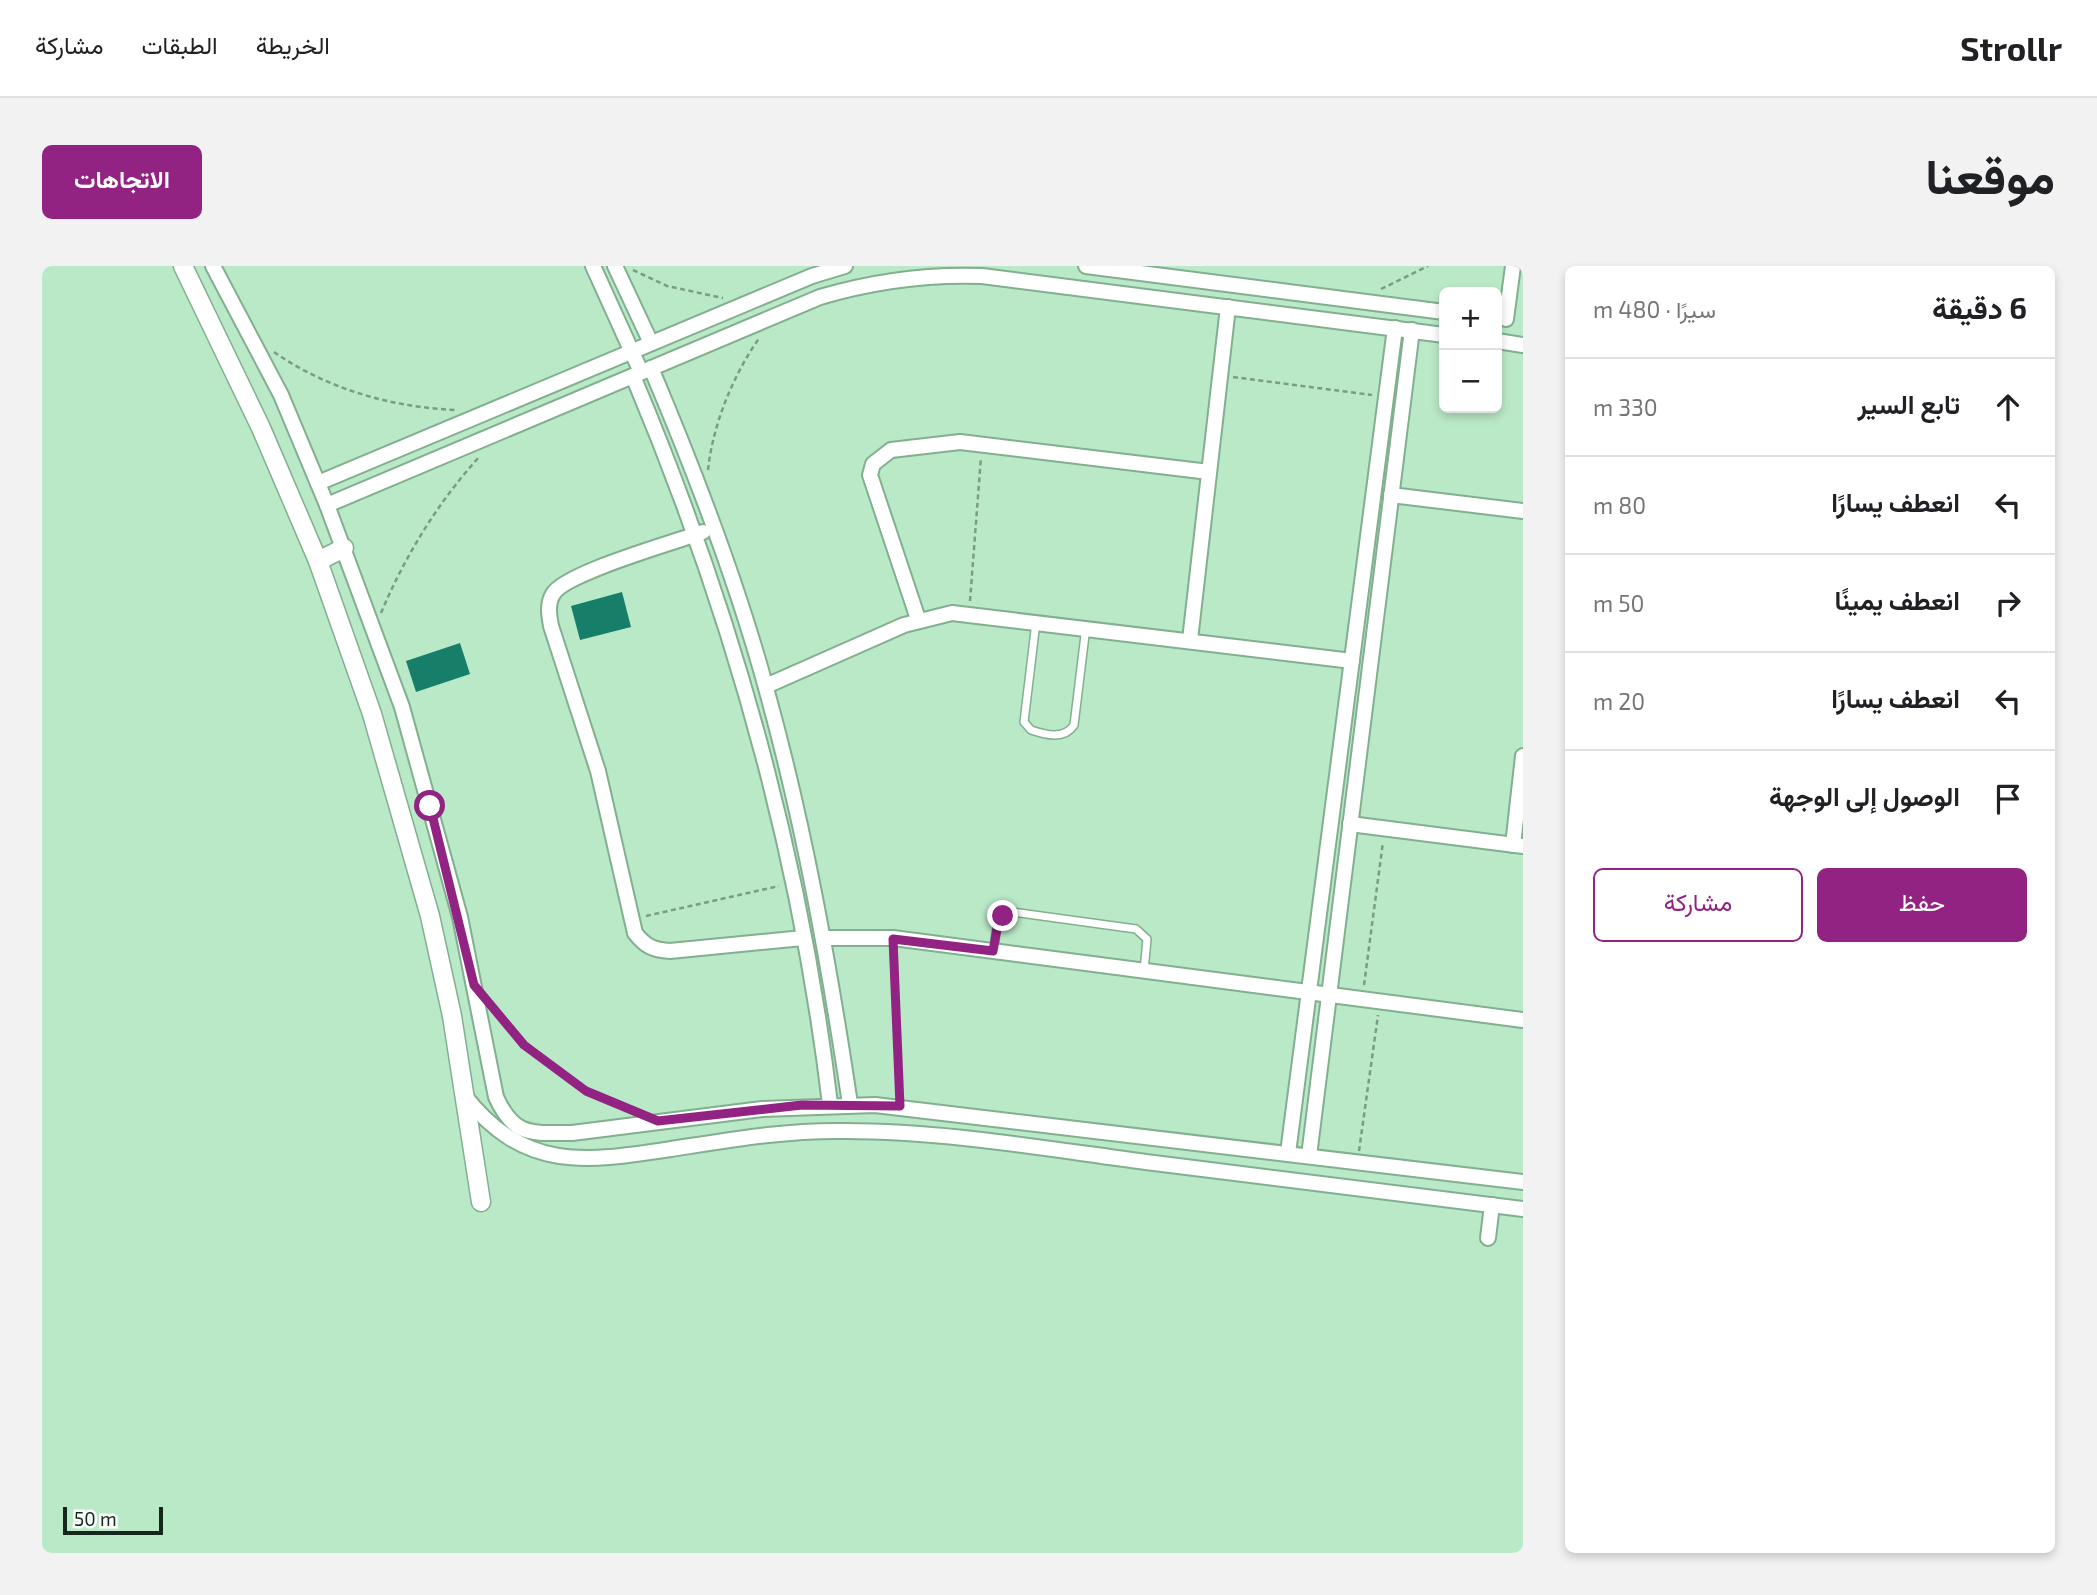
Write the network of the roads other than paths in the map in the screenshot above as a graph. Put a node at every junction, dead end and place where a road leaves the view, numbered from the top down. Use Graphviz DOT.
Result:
graph roads {
  1 [pos="183,266"];
  2 [pos="213,266"];
  3 [pos="593,266"];
  4 [pos="615,266"];
  5 [pos="845,266"];
  6 [pos="1086,266"];
  7 [pos="1513,266"];
  8 [pos="1162,271"];
  9 [pos="1183,272"];
  10 [pos="1228,307"];
  11 [pos="1439,311"];
  12 [pos="1502,319"];
  13 [pos="1523,321"];
  14 [pos="1395,328"];
  15 [pos="1412,331"];
  16 [pos="1439,334"];
  17 [pos="1502,342"];
  18 [pos="650,343"];
  19 [pos="1523,345"];
  20 [pos="632,351"];
  21 [pos="641,372"];
  22 [pos="1209,472"];
  23 [pos="318,483"];
  24 [pos="1391,495"];
  25 [pos="327,505"];
  26 [pos="1523,511"];
  27 [pos="715,528"];
  28 [pos="696,535"];
  29 [pos="344,548"];
  30 [pos="318,561"];
  31 [pos="918,619"];
  32 [pos="1036,621"];
  33 [pos="1086,627"];
  34 [pos="1355,631"];
  35 [pos="1374,633"];
  36 [pos="1190,640"];
  37 [pos="1352,661"];
  38 [pos="1349,676"];
  39 [pos="1368,678"];
  40 [pos="766,686"];
  41 [pos="1523,756"];
  42 [pos="1350,824"];
  43 [pos="1518,845"];
  44 [pos="822,932"];
  45 [pos="802,934"];
  46 [pos="993,951"];
  47 [pos="1144,971"];
  48 [pos="1308,992"];
  49 [pos="1329,995"];
  50 [pos="1523,1020"];
  51 [pos="464,1094"];
  52 [pos="830,1104"];
  53 [pos="850,1104"];
  54 [pos="1288,1153"];
  55 [pos="1309,1156"];
  56 [pos="1523,1182"];
  57 [pos="481,1202"];
  58 [pos="1492,1205"];
  59 [pos="1523,1209"];
  60 [pos="1488,1238"];
  1 -- 30 [label="street"];
  2 -- 23 [label="street"];
  3 -- 20 [label="street"];
  4 -- 18 [label="street"];
  5 -- 18 [label="street"];
  6 -- 8 [label="street"];
  7 -- 12 [label="street"];
  8 -- 9 [label="street"];
  9 -- 11 [label="street"];
  10 -- 14 [label="street"];
  10 -- 21 [label="street"];
  10 -- 22 [label="street"];
  12 -- 13 [label="street"];
  14 -- 15 [label="street"];
  14 -- 34 [label="street"];
  15 -- 16 [label="street"];
  15 -- 24 [label="street"];
  17 -- 19 [label="street"];
  18 -- 20 [label="street"];
  20 -- 21 [label="street"];
  20 -- 23 [label="street"];
  21 -- 25 [label="street"];
  21 -- 27 [label="street"];
  21 -- 28 [label="street"];
  22 -- 31 [label="street"];
  22 -- 36 [label="street"];
  23 -- 25 [label="street"];
  24 -- 26 [label="street"];
  24 -- 35 [label="street"];
  25 -- 29 [label="street"];
  27 -- 28 [label="street"];
  27 -- 40 [label="street"];
  28 -- 45 [label="street"];
  28 -- 45 [label="street"];
  29 -- 30 [label="street"];
  29 -- 52 [label="street"];
  30 -- 51 [label="street"];
  31 -- 32 [label="street"];
  31 -- 40 [label="street"];
  32 -- 33 [label="street"];
  32 -- 33 [label="lane"];
  33 -- 36 [label="street"];
  34 -- 35 [label="street"];
  34 -- 37 [label="street"];
  35 -- 39 [label="street"];
  36 -- 37 [label="street"];
  37 -- 38 [label="street"];
  38 -- 39 [label="street"];
  38 -- 48 [label="street"];
  39 -- 42 [label="street"];
  40 -- 44 [label="street"];
  41 -- 43 [label="street"];
  42 -- 43 [label="street"];
  42 -- 49 [label="street"];
  44 -- 45 [label="street"];
  44 -- 46 [label="street"];
  44 -- 53 [label="street"];
  45 -- 52 [label="street"];
  46 -- 47 [label="street"];
  46 -- 47 [label="lane"];
  47 -- 48 [label="street"];
  48 -- 49 [label="street"];
  48 -- 54 [label="street"];
  49 -- 50 [label="street"];
  49 -- 55 [label="street"];
  51 -- 57 [label="street"];
  51 -- 58 [label="street"];
  52 -- 53 [label="street"];
  53 -- 54 [label="street"];
  54 -- 55 [label="street"];
  55 -- 56 [label="street"];
  58 -- 59 [label="street"];
  58 -- 60 [label="street"];
}
